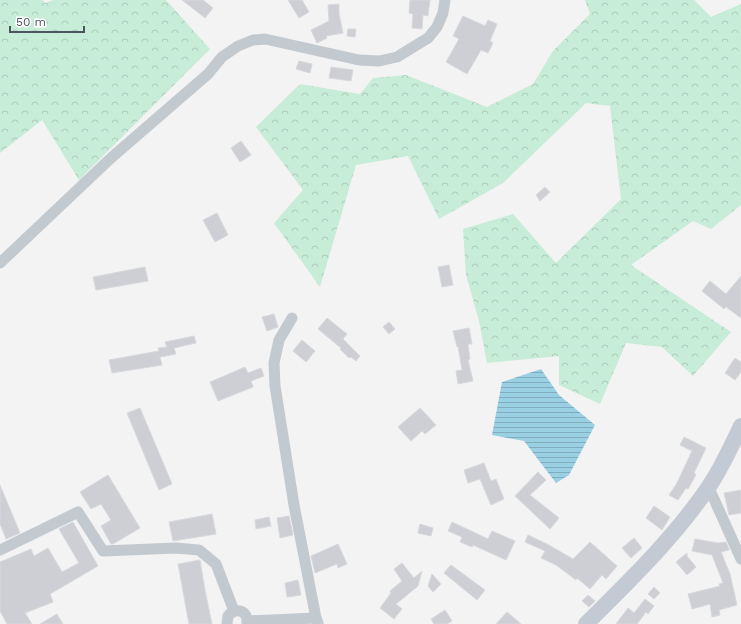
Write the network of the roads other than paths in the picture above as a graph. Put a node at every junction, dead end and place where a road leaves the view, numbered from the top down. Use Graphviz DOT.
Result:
graph roads {
  1 [pos="445,0"];
  2 [pos="0,263"];
  3 [pos="292,318"];
  4 [pos="741,426"];
  5 [pos="709,488"];
  6 [pos="0,550"];
  7 [pos="741,559"];
  8 [pos="234,611"];
  9 [pos="317,621"];
  10 [pos="247,623"];
  11 [pos="227,624"];
  12 [pos="586,624"];
  1 -- 2 [label="street"];
  3 -- 9 [label="street"];
  4 -- 5 [label="street"];
  5 -- 7 [label="street"];
  5 -- 12 [label="street"];
  6 -- 8 [label="street"];
  8 -- 10 [label="street"];
  8 -- 11 [label="street"];
  9 -- 10 [label="street"];
}
